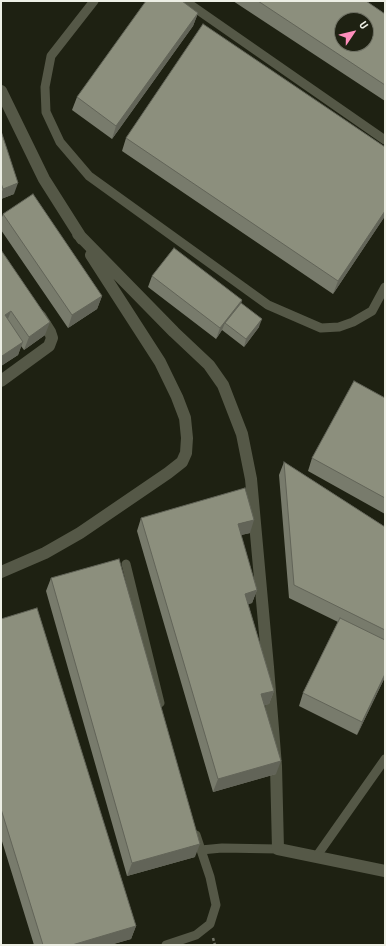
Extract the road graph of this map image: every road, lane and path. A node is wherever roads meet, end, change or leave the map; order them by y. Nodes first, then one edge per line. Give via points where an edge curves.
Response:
1 (94, 1) edge
2 (185, 1) edge
3 (1, 91) edge
4 (385, 140) edge
5 (78, 234) junction
6 (385, 287) edge
7 (33, 306) edge
8 (1, 381) edge
9 (126, 564) dead end
10 (1, 572) edge
11 (162, 710) edge
12 (385, 759) edge
13 (194, 828) edge
14 (278, 849) junction
15 (201, 850) junction
16 (316, 857) junction
17 (385, 871) edge
18 (166, 945) edge

1 - 6 lane via 51,56 45,87 46,112 54,130 60,142 89,176 268,305 321,328 339,327 372,311
2 - 4 lane
3 - 5 street via 44,179
5 - 10 street via 160,362 185,418 186,453 182,462 168,473 80,533 45,553
5 - 14 street via 209,364 223,385 242,434 251,479 268,667 276,766
7 - 8 street via 50,332 51,342
9 - 11 lane
12 - 16 lane
13 - 15 lane
14 - 15 lane
14 - 16 street
15 - 18 lane via 216,905 210,924 196,935
16 - 17 street

